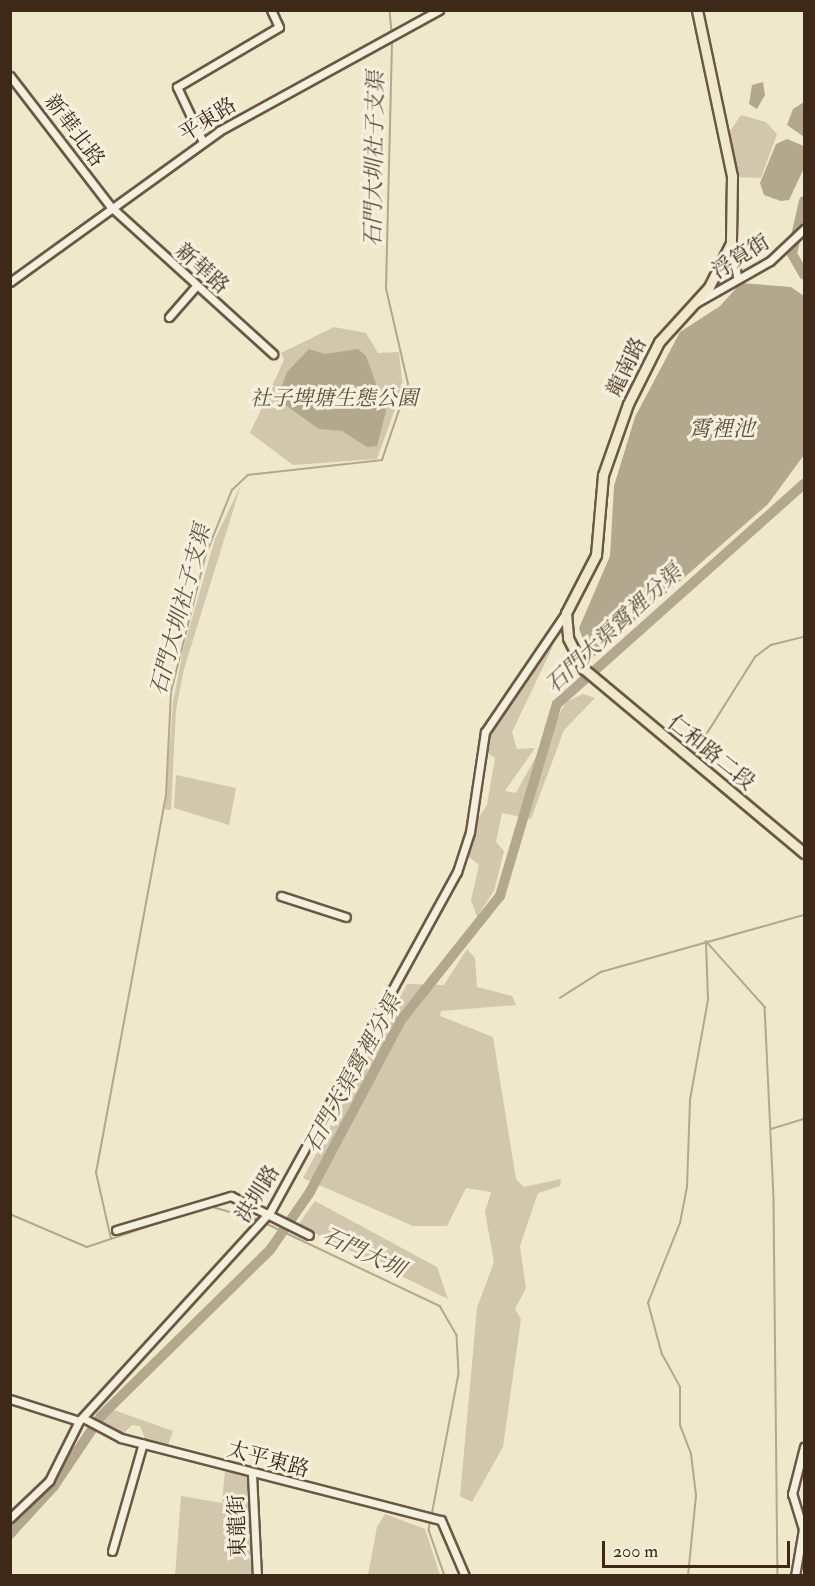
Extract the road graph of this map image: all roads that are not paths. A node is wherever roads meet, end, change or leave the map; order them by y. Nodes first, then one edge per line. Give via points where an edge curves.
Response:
1 (271, 10) edge
2 (439, 10) edge
3 (696, 10) edge
4 (10, 76) edge
5 (203, 142) junction
6 (111, 207) junction
7 (804, 229) edge
8 (731, 243) junction
9 (737, 276) junction
10 (10, 282) edge
11 (196, 286) junction
12 (691, 306) junction
13 (169, 317) dead end
14 (273, 354) dead end
15 (566, 613) junction
16 (485, 732) joint
17 (804, 853) edge
18 (281, 896) dead end
19 (346, 916) dead end
20 (266, 1220) junction
21 (116, 1230) dead end
22 (309, 1235) dead end
23 (10, 1399) edge
24 (85, 1421) junction
25 (143, 1443) junction
26 (804, 1447) edge
27 (252, 1474) junction
28 (10, 1518) edge
29 (112, 1551) dead end
30 (257, 1575) edge
31 (465, 1575) edge
32 (795, 1575) edge

1 - 5 street via 279,27 174,92
2 - 5 street, 平東路
3 - 8 main road, 龍南路 via 732,176
4 - 6 street, 新華北路
5 - 6 street, 平東路
6 - 10 street, 平東路
6 - 11 street, 新華路
7 - 9 street, 浮筧街 via 770,261
8 - 9 street
8 - 12 main road, 龍南路 via 716,278
9 - 12 street, 浮筧街
11 - 13 street
11 - 14 street, 新華路
12 - 15 main road, 龍南路 via 659,342 628,404 603,475 596,555
15 - 16 street, 龍南路
15 - 17 main road, 仁和路二段 via 574,658 586,672
16 - 20 street, 洪圳路 via 470,832 457,872
18 - 19 street
20 - 21 street via 231,1196 219,1196
20 - 22 street
20 - 24 street, 洪圳路
23 - 24 street, 太平東路
24 - 25 street, 太平東路
24 - 28 street, 洪圳路 via 49,1481
25 - 27 street, 太平東路
25 - 29 street
26 - 32 street via 792,1494 803,1529
27 - 30 street, 東龍街
27 - 31 street, 太平東路 via 439,1520

